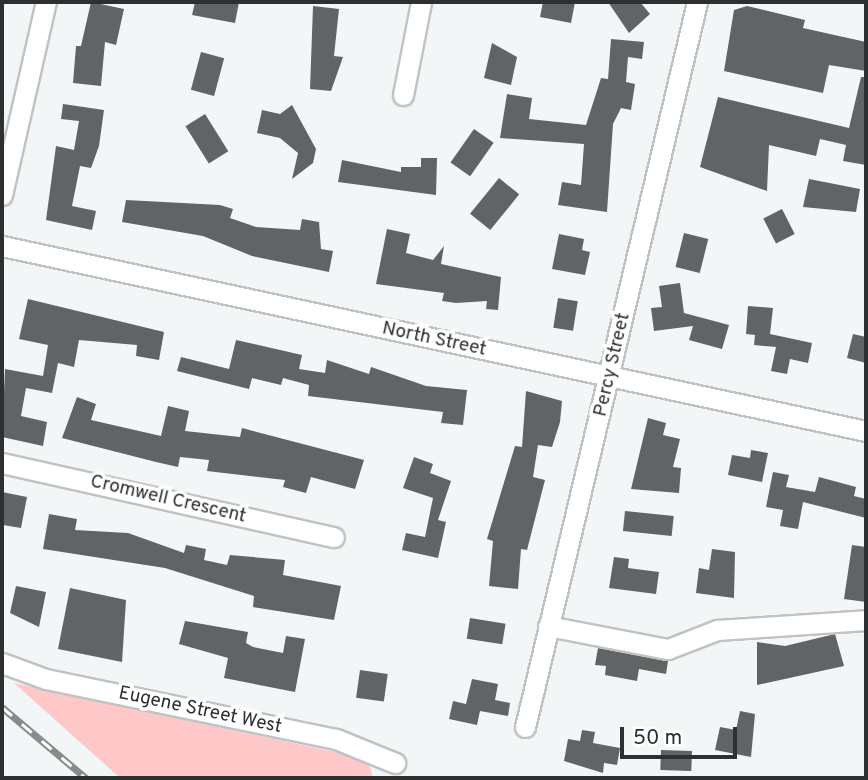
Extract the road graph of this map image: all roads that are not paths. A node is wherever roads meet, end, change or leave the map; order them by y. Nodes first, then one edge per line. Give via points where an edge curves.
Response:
1 (46, 2) edge
2 (421, 2) edge
3 (697, 2) edge
4 (403, 95) dead end
5 (2, 195) edge
6 (2, 246) edge
7 (610, 379) junction
8 (866, 431) edge
9 (2, 463) edge
10 (334, 537) dead end
11 (866, 620) edge
12 (548, 626) junction
13 (2, 663) edge
14 (525, 727) dead end
15 (395, 763) dead end

1 - 5 street
2 - 4 street
3 - 7 street, Percy Street
6 - 7 street, North Street
7 - 8 street, North Street
7 - 12 street, Percy Street
9 - 10 street, Cromwell Crescent
11 - 12 street via 718,630 668,649
12 - 14 street, Percy Street
13 - 15 street, Eugene Street West via 46,678 336,739

